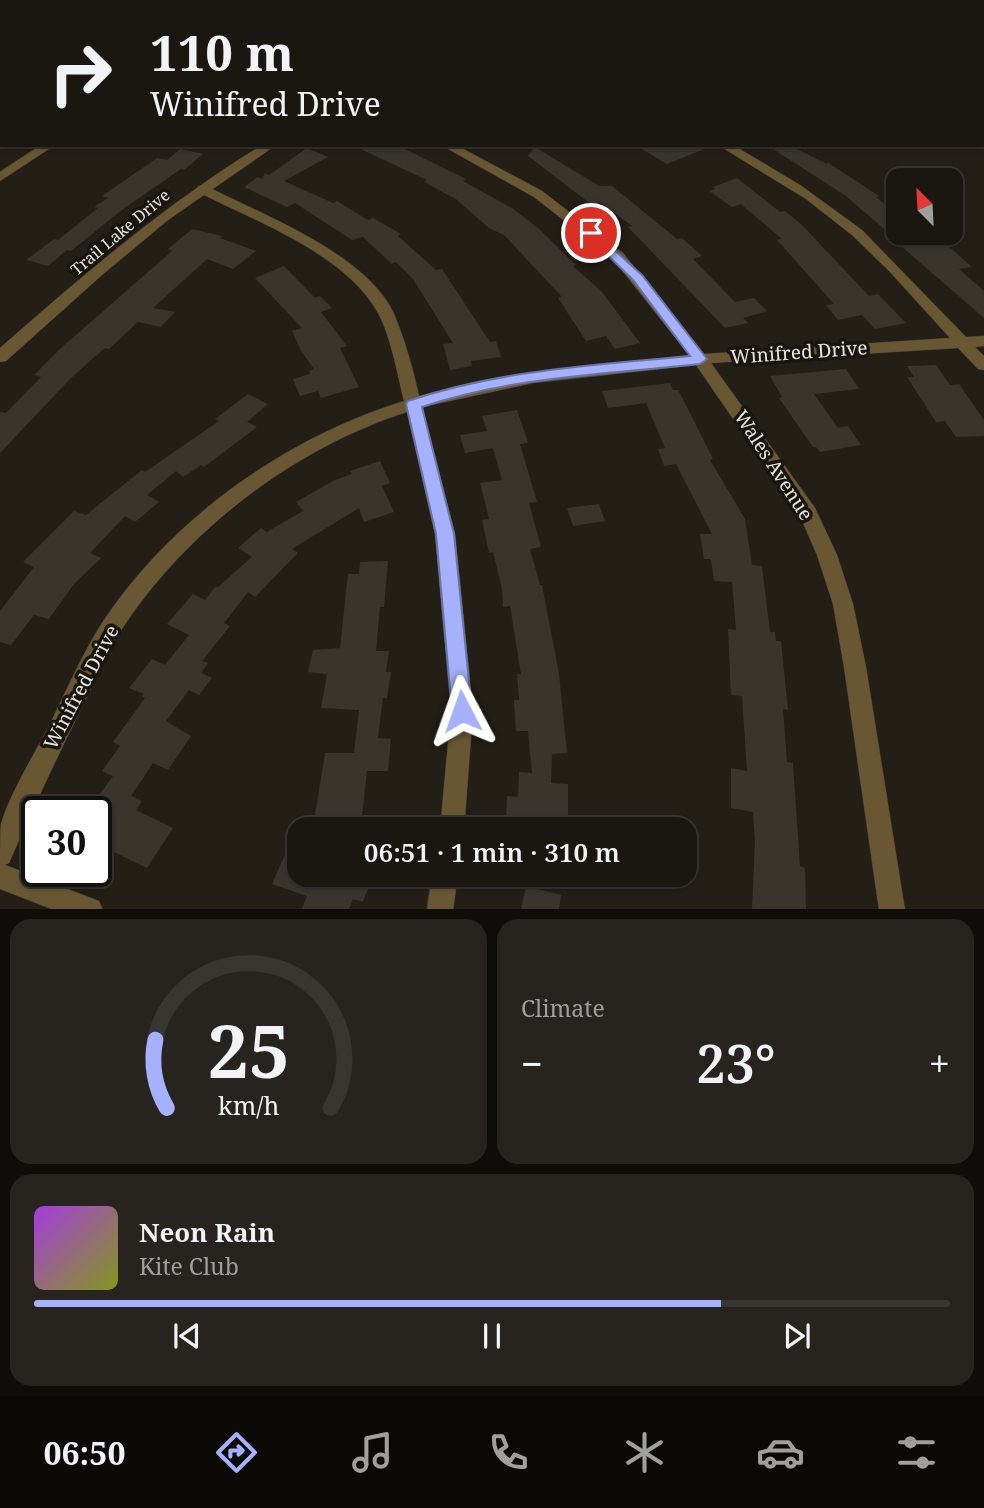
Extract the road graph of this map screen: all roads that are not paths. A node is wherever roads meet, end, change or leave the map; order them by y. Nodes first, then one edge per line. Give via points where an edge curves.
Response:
1 (46, 147) edge
2 (267, 147) edge
3 (451, 147) edge
4 (728, 147) edge
5 (0, 177) edge
6 (202, 189) junction
7 (984, 341) edge
8 (961, 342) junction
9 (0, 357) edge
10 (700, 359) junction
11 (984, 365) edge
12 (413, 404) junction
13 (453, 817) edge
14 (0, 854) edge
15 (0, 876) edge
16 (443, 887) edge
17 (90, 909) edge
18 (440, 909) edge
19 (892, 909) edge

1 - 5 street
2 - 6 street, Trail Lake Drive
3 - 10 street, Wales Avenue via 538,194 600,241 638,278
4 - 8 street via 837,216
6 - 9 street, Trail Lake Drive
6 - 12 street via 310,244 356,275 386,313
7 - 8 street, Winifred Drive
8 - 10 street, Winifred Drive
8 - 11 street
10 - 12 street, Winifred Drive via 531,377
10 - 19 street, Wales Avenue via 808,513 827,555 843,604 855,667
12 - 13 street via 445,534 457,646 462,711
12 - 14 street, Winifred Drive via 368,419 305,450 214,515 155,571 114,623 41,762
15 - 17 street
16 - 18 street

